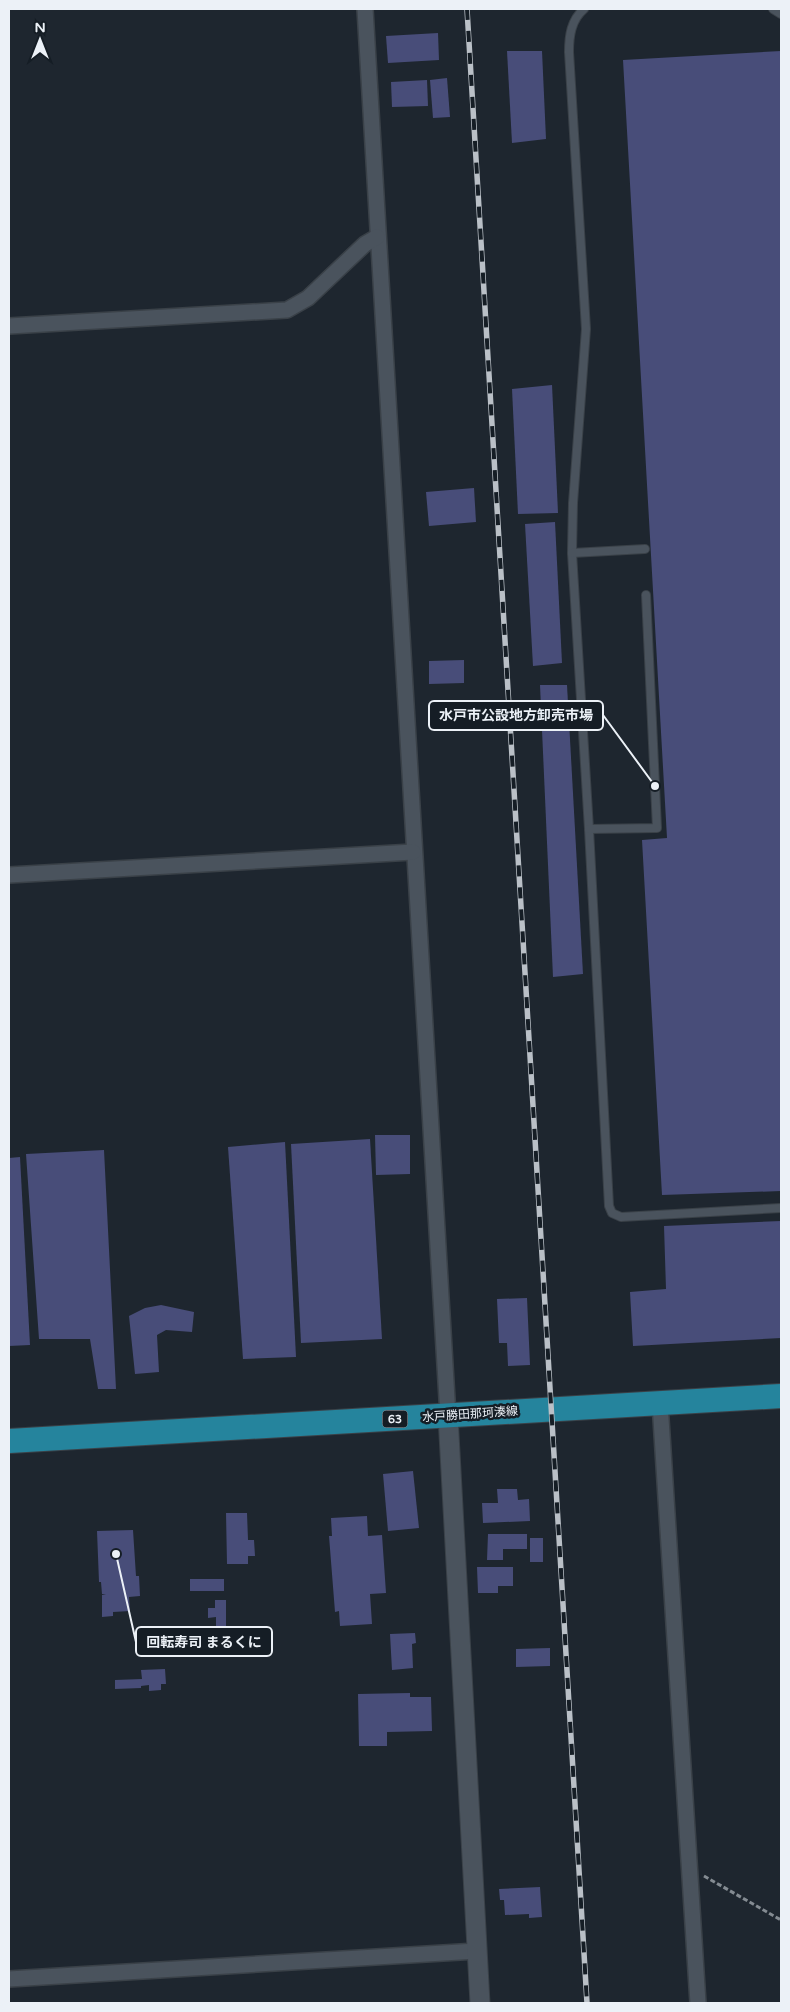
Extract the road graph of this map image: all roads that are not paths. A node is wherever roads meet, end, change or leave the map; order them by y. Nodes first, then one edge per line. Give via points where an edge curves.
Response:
1 (364, 9) edge
2 (584, 9) edge
3 (773, 9) edge
4 (781, 14) edge
5 (377, 237) junction
6 (9, 326) edge
7 (645, 549) dead end
8 (572, 552) junction
9 (646, 596) dead end
10 (589, 829) junction
11 (414, 852) junction
12 (9, 875) edge
13 (781, 1208) edge
14 (781, 1396) edge
15 (660, 1403) junction
16 (448, 1416) junction
17 (9, 1441) edge
18 (477, 1951) junction
19 (9, 1979) edge
20 (480, 2003) edge
21 (698, 2003) edge

1 - 5 street
2 - 8 lane via 569,33 586,329
3 - 4 lane
5 - 6 street via 365,244 308,298 288,310
5 - 11 street
7 - 8 lane
8 - 10 lane
9 - 10 lane via 657,828
10 - 13 lane via 609,1206 612,1213 621,1217
11 - 12 street
11 - 16 street
14 - 15 main road, 水戸勝田那珂湊線 / 63
15 - 16 main road, 水戸勝田那珂湊線 / 63
15 - 21 street
16 - 17 main road, 水戸勝田那珂湊線 / 63
16 - 18 street
18 - 19 street
18 - 20 street

